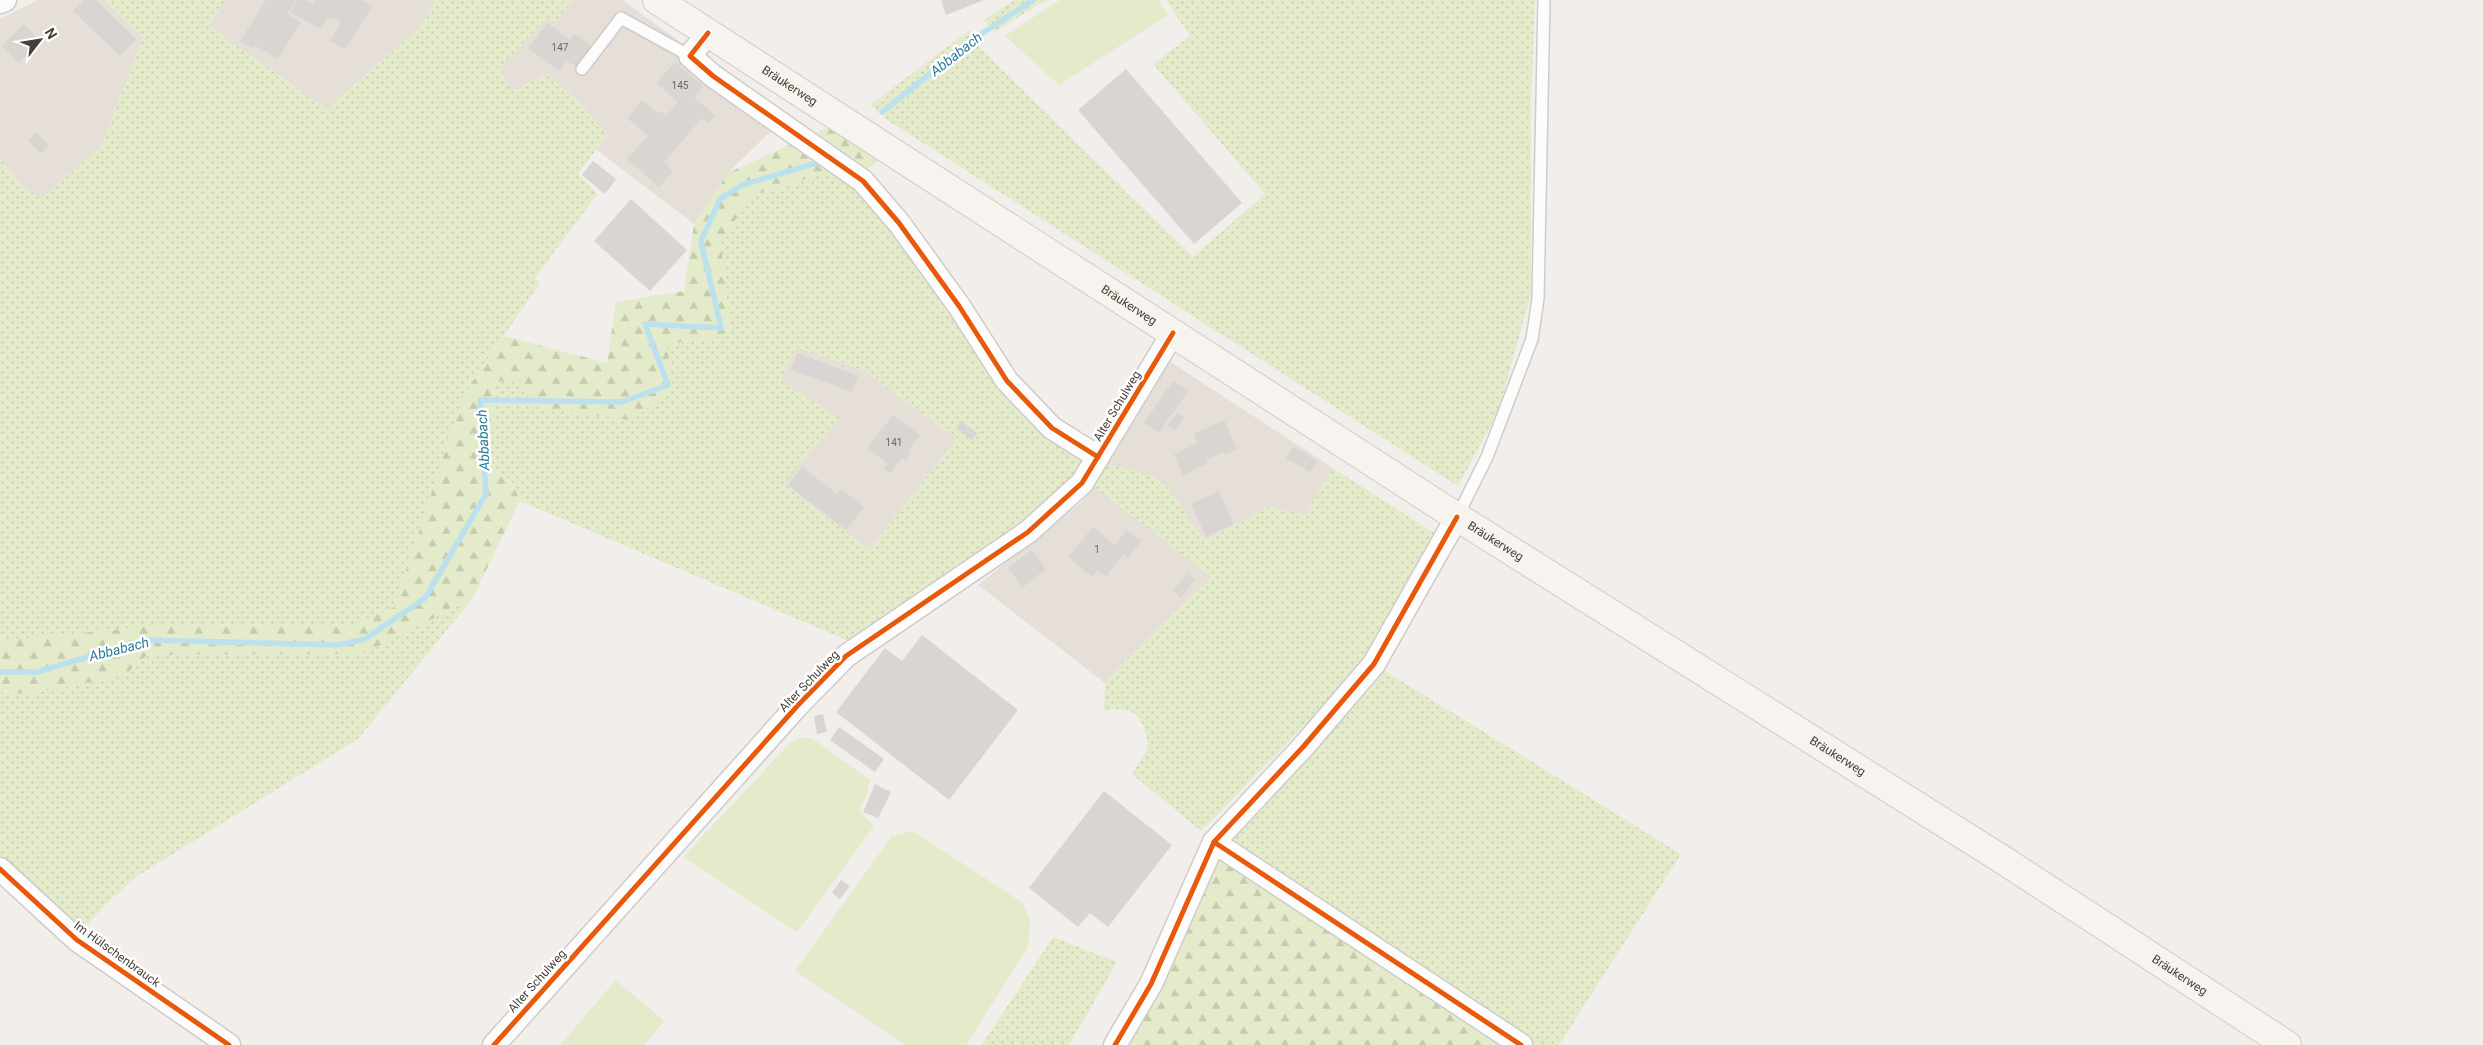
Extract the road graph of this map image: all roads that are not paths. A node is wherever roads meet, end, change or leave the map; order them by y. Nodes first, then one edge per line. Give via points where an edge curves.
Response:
1 (5, 0) edge
2 (657, 0) edge
3 (1544, 0) edge
4 (0, 2) edge
5 (708, 33) junction
6 (690, 56) junction
7 (582, 69) dead end
8 (1173, 333) junction
9 (1098, 457) junction
10 (1457, 517) junction
11 (1214, 842) junction
12 (0, 868) edge
13 (229, 1045) edge
14 (494, 1045) edge
15 (1115, 1045) edge
16 (1521, 1045) edge
17 (2287, 1045) edge

1 - 4 street
2 - 5 main road, Bräukerweg
3 - 10 lane via 1538,299 1532,338 1487,457
5 - 6 street
5 - 8 main road, Bräukerweg
6 - 7 lane via 621,18
6 - 9 street via 713,76 863,181 899,223 959,306 1007,381 1052,428
8 - 9 street, Alter Schulweg
8 - 10 main road, Bräukerweg
9 - 14 street, Alter Schulweg via 1082,483 1028,532 846,656 799,704
10 - 11 street via 1374,664 1304,747
10 - 17 main road, Bräukerweg via 2000,858
11 - 15 street via 1151,984
11 - 16 street
12 - 13 street, Im Hülschenbrauck via 77,940

